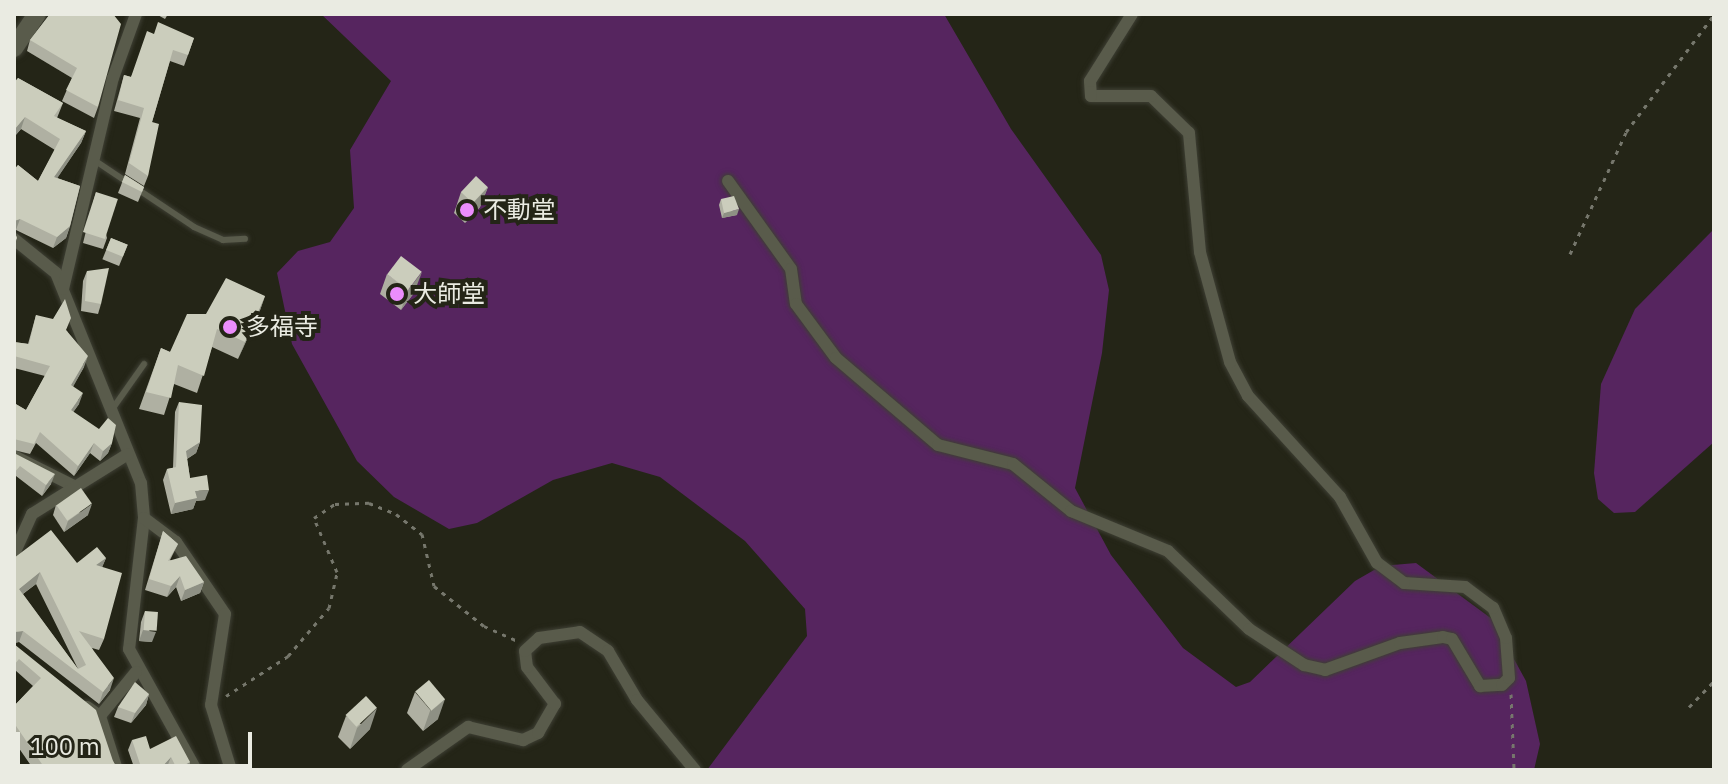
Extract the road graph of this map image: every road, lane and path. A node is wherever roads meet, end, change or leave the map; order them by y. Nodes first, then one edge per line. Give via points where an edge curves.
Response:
1 (37, 14) edge
2 (136, 14) edge
3 (1132, 14) edge
4 (1714, 15) edge
5 (14, 48) edge
6 (97, 162) junction
7 (728, 181) dead end
8 (14, 239) edge
9 (245, 239) dead end
10 (1570, 254) dead end
11 (63, 289) junction
12 (144, 364) dead end
13 (113, 408) junction
14 (128, 454) junction
15 (14, 456) edge
16 (76, 487) junction
17 (144, 518) junction
18 (14, 554) edge
19 (527, 646) junction
20 (136, 672) junction
21 (1509, 678) junction
22 (1714, 681) edge
23 (71, 695) edge
24 (1689, 707) dead end
25 (100, 716) junction
26 (214, 724) junction
27 (117, 770) edge
28 (196, 770) edge
29 (231, 770) edge
30 (407, 770) edge
31 (695, 770) edge
32 (1514, 770) edge

1 - 5 main road
2 - 6 street via 113,78
3 - 21 street via 1090,81 1091,96 1151,96 1189,133 1200,252 1230,362 1248,396 1340,497 1377,563 1404,583 1465,587 1493,608 1506,638
4 - 10 path via 1626,132
6 - 9 lane via 194,227 223,240
6 - 11 street
7 - 21 street via 791,269 796,304 836,358 938,445 1013,464 1071,511 1168,551 1249,629 1304,665 1325,670 1400,643 1443,637 1452,639 1480,686 1491,689
8 - 11 street via 56,273
11 - 13 street
12 - 13 lane
13 - 14 street
14 - 16 street
14 - 17 street via 143,491
15 - 16 street
16 - 18 street via 32,514
17 - 20 street via 128,637
17 - 26 street via 176,542 225,614
19 - 26 path via 484,626 434,586 422,534 396,514 369,503 324,506 316,526 339,583 329,608 288,656 223,699
19 - 30 street via 527,667 555,704 548,723 523,740 468,727
19 - 31 street via 567,633 595,638
20 - 25 street
20 - 28 street
21 - 32 path
22 - 24 path
23 - 25 street
25 - 27 street
26 - 29 street

